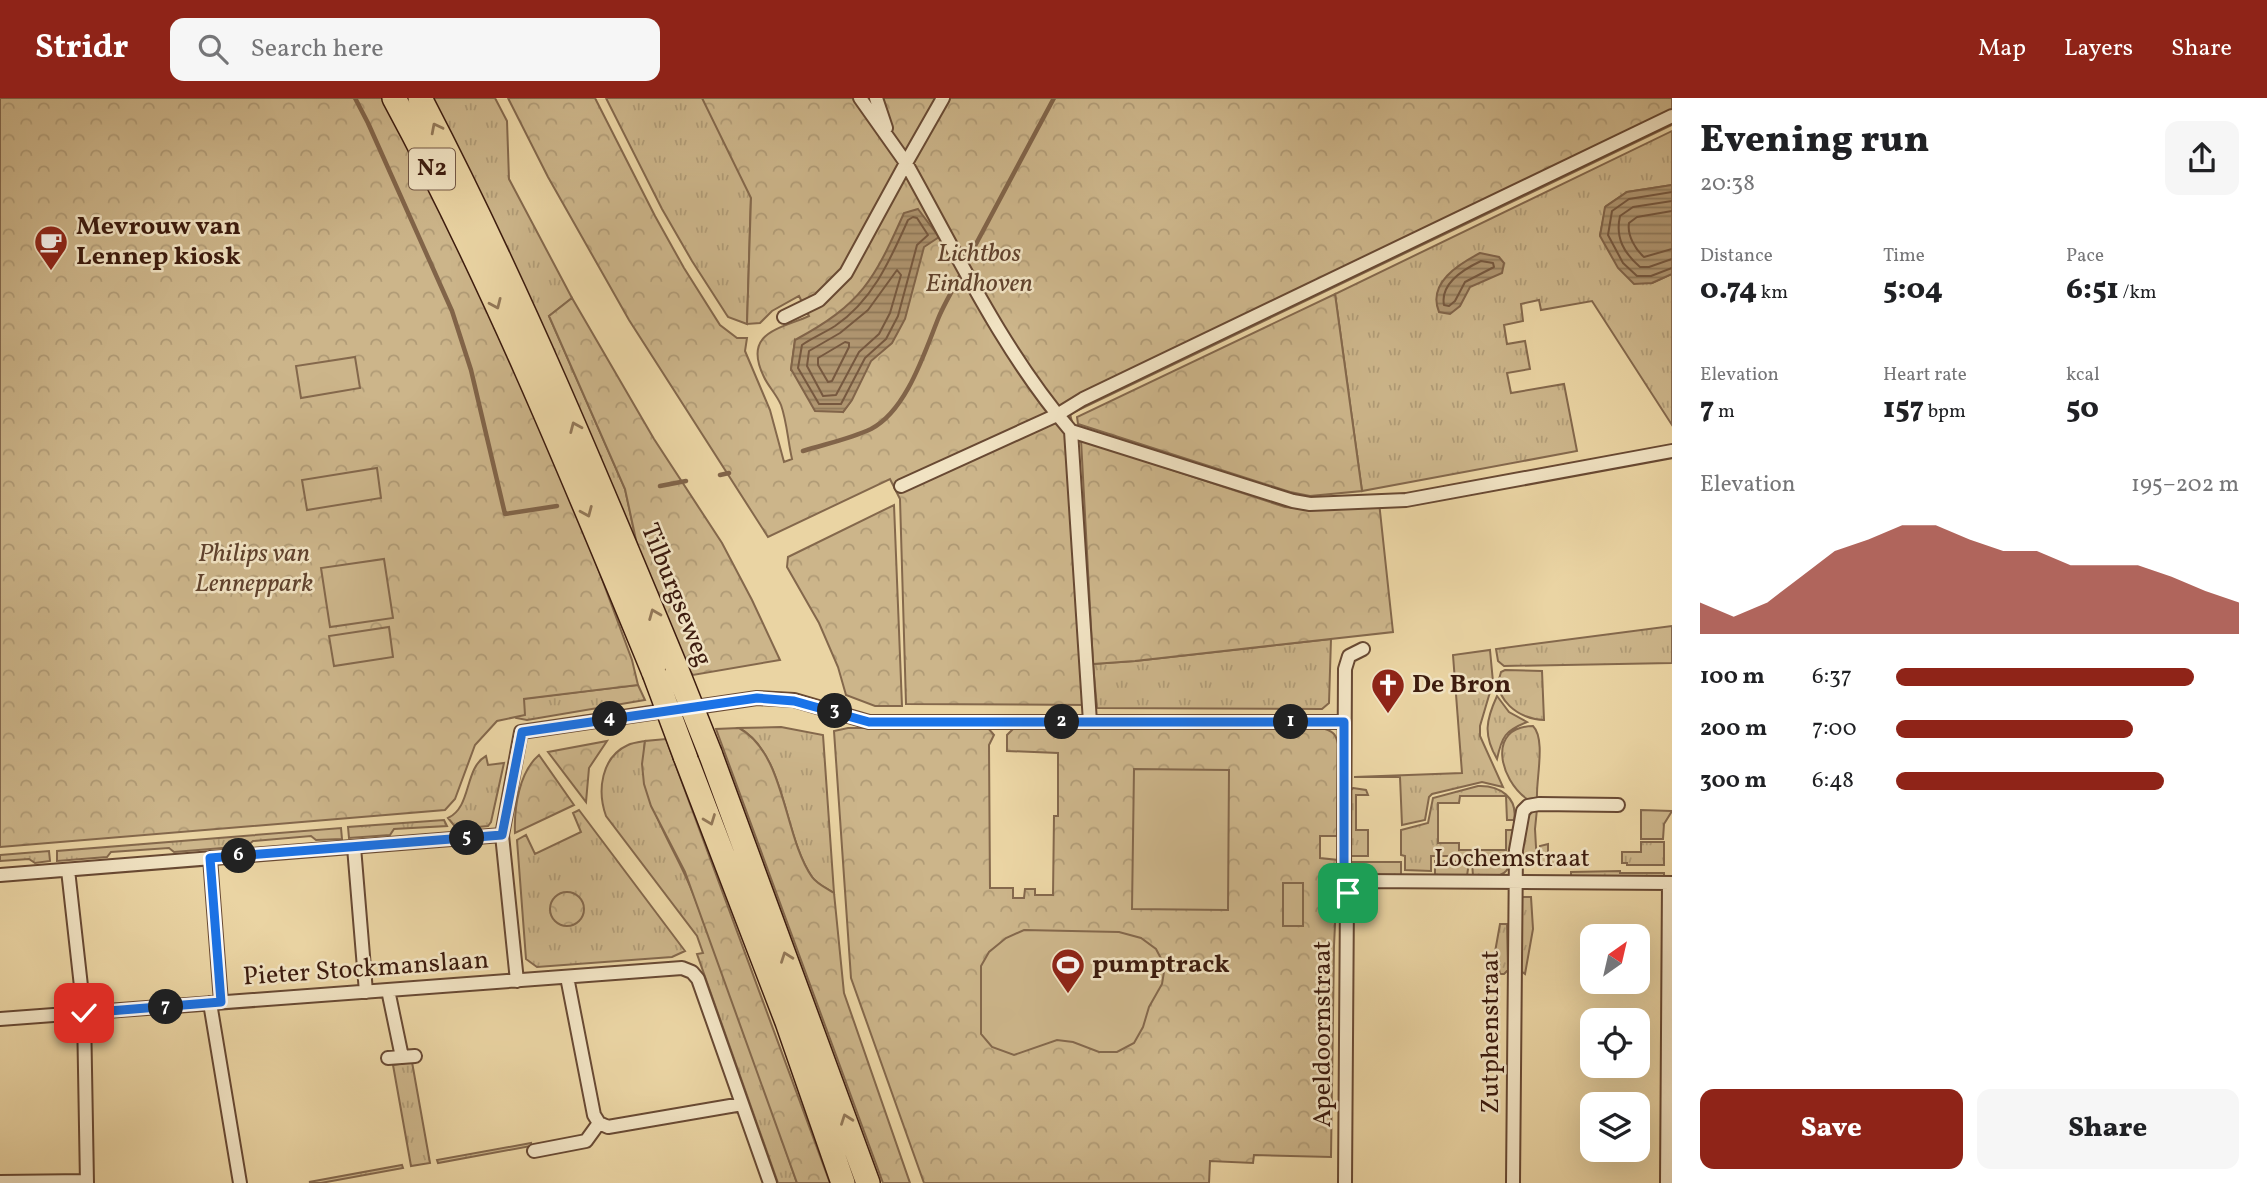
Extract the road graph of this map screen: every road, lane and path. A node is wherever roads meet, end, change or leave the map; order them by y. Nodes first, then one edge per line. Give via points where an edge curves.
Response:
1 (394, 98) edge
2 (420, 98) edge
3 (860, 98) edge
4 (876, 98) edge
5 (943, 98) edge
6 (1672, 116) edge
7 (890, 140) junction
8 (906, 163) junction
9 (478, 237) junction
10 (785, 317) dead end
11 (1057, 415) junction
12 (1071, 431) junction
13 (1672, 451) edge
14 (901, 486) dead end
15 (1363, 649) dead end
16 (1090, 722) junction
17 (1344, 722) junction
18 (1618, 805) dead end
19 (502, 835) junction
20 (354, 847) junction
21 (210, 858) junction
22 (68, 870) junction
23 (0, 875) edge
24 (1515, 882) junction
25 (1670, 883) edge
26 (1353, 884) junction
27 (567, 977) junction
28 (517, 981) junction
29 (388, 990) junction
30 (366, 992) junction
31 (216, 1003) junction
32 (84, 1013) junction
33 (0, 1019) edge
34 (402, 1057) dead end
35 (742, 1104) junction
36 (599, 1123) junction
37 (534, 1151) dead end
38 (0, 1182) edge
39 (87, 1182) edge
40 (240, 1183) edge
41 (770, 1183) edge
42 (843, 1183) edge
43 (868, 1183) edge
44 (1345, 1183) edge
45 (1513, 1183) edge
46 (1667, 1183) edge

1 - 9 highway, N2
9 -> 2 highway, N2
3 - 7 street
4 - 7 street
5 - 8 street
6 - 11 street
7 - 8 street
8 - 10 street via 846,273 818,300
8 - 11 street via 982,299
9 -> 42 highway, Tilburgseweg, bridge via 546,417 654,673
43 -> 9 highway, Tilburgseweg, bridge via 677,670 547,361
11 - 12 street
11 - 14 street
12 - 13 street via 1310,504 1406,500
12 - 16 street
15 - 17 street, Apeldoornstraat via 1349,656 1345,669
16 - 17 street
16 - 19 street via 869,722 794,701 757,698 522,732
17 - 26 street, Apeldoornstraat via 1344,871
18 - 24 street, Zutphenstraat via 1539,804 1525,808
19 - 20 street
19 - 28 street
20 - 21 street
20 - 30 street
21 - 22 street
21 - 31 street
22 - 23 street
22 - 32 street
24 - 25 street, Lochemstraat
24 - 26 street, Lochemstraat
24 - 45 street, Zutphenstraat
25 - 46 street
26 - 44 street, Apeldoornstraat via 1347,896
27 - 28 street, Pieter Stockmanslaan
27 - 35 street, Pieter Stockmanslaan via 682,968 692,972
27 - 36 street
28 - 29 street, Pieter Stockmanslaan
29 - 30 street, Pieter Stockmanslaan
29 - 34 street
30 - 31 street, Pieter Stockmanslaan
31 - 32 street, Pieter Stockmanslaan
31 - 40 street
32 - 33 street, Pieter Stockmanslaan
32 - 39 street
35 - 36 street via 608,1126
35 - 41 street
36 - 37 street via 586,1141
38 - 39 street

